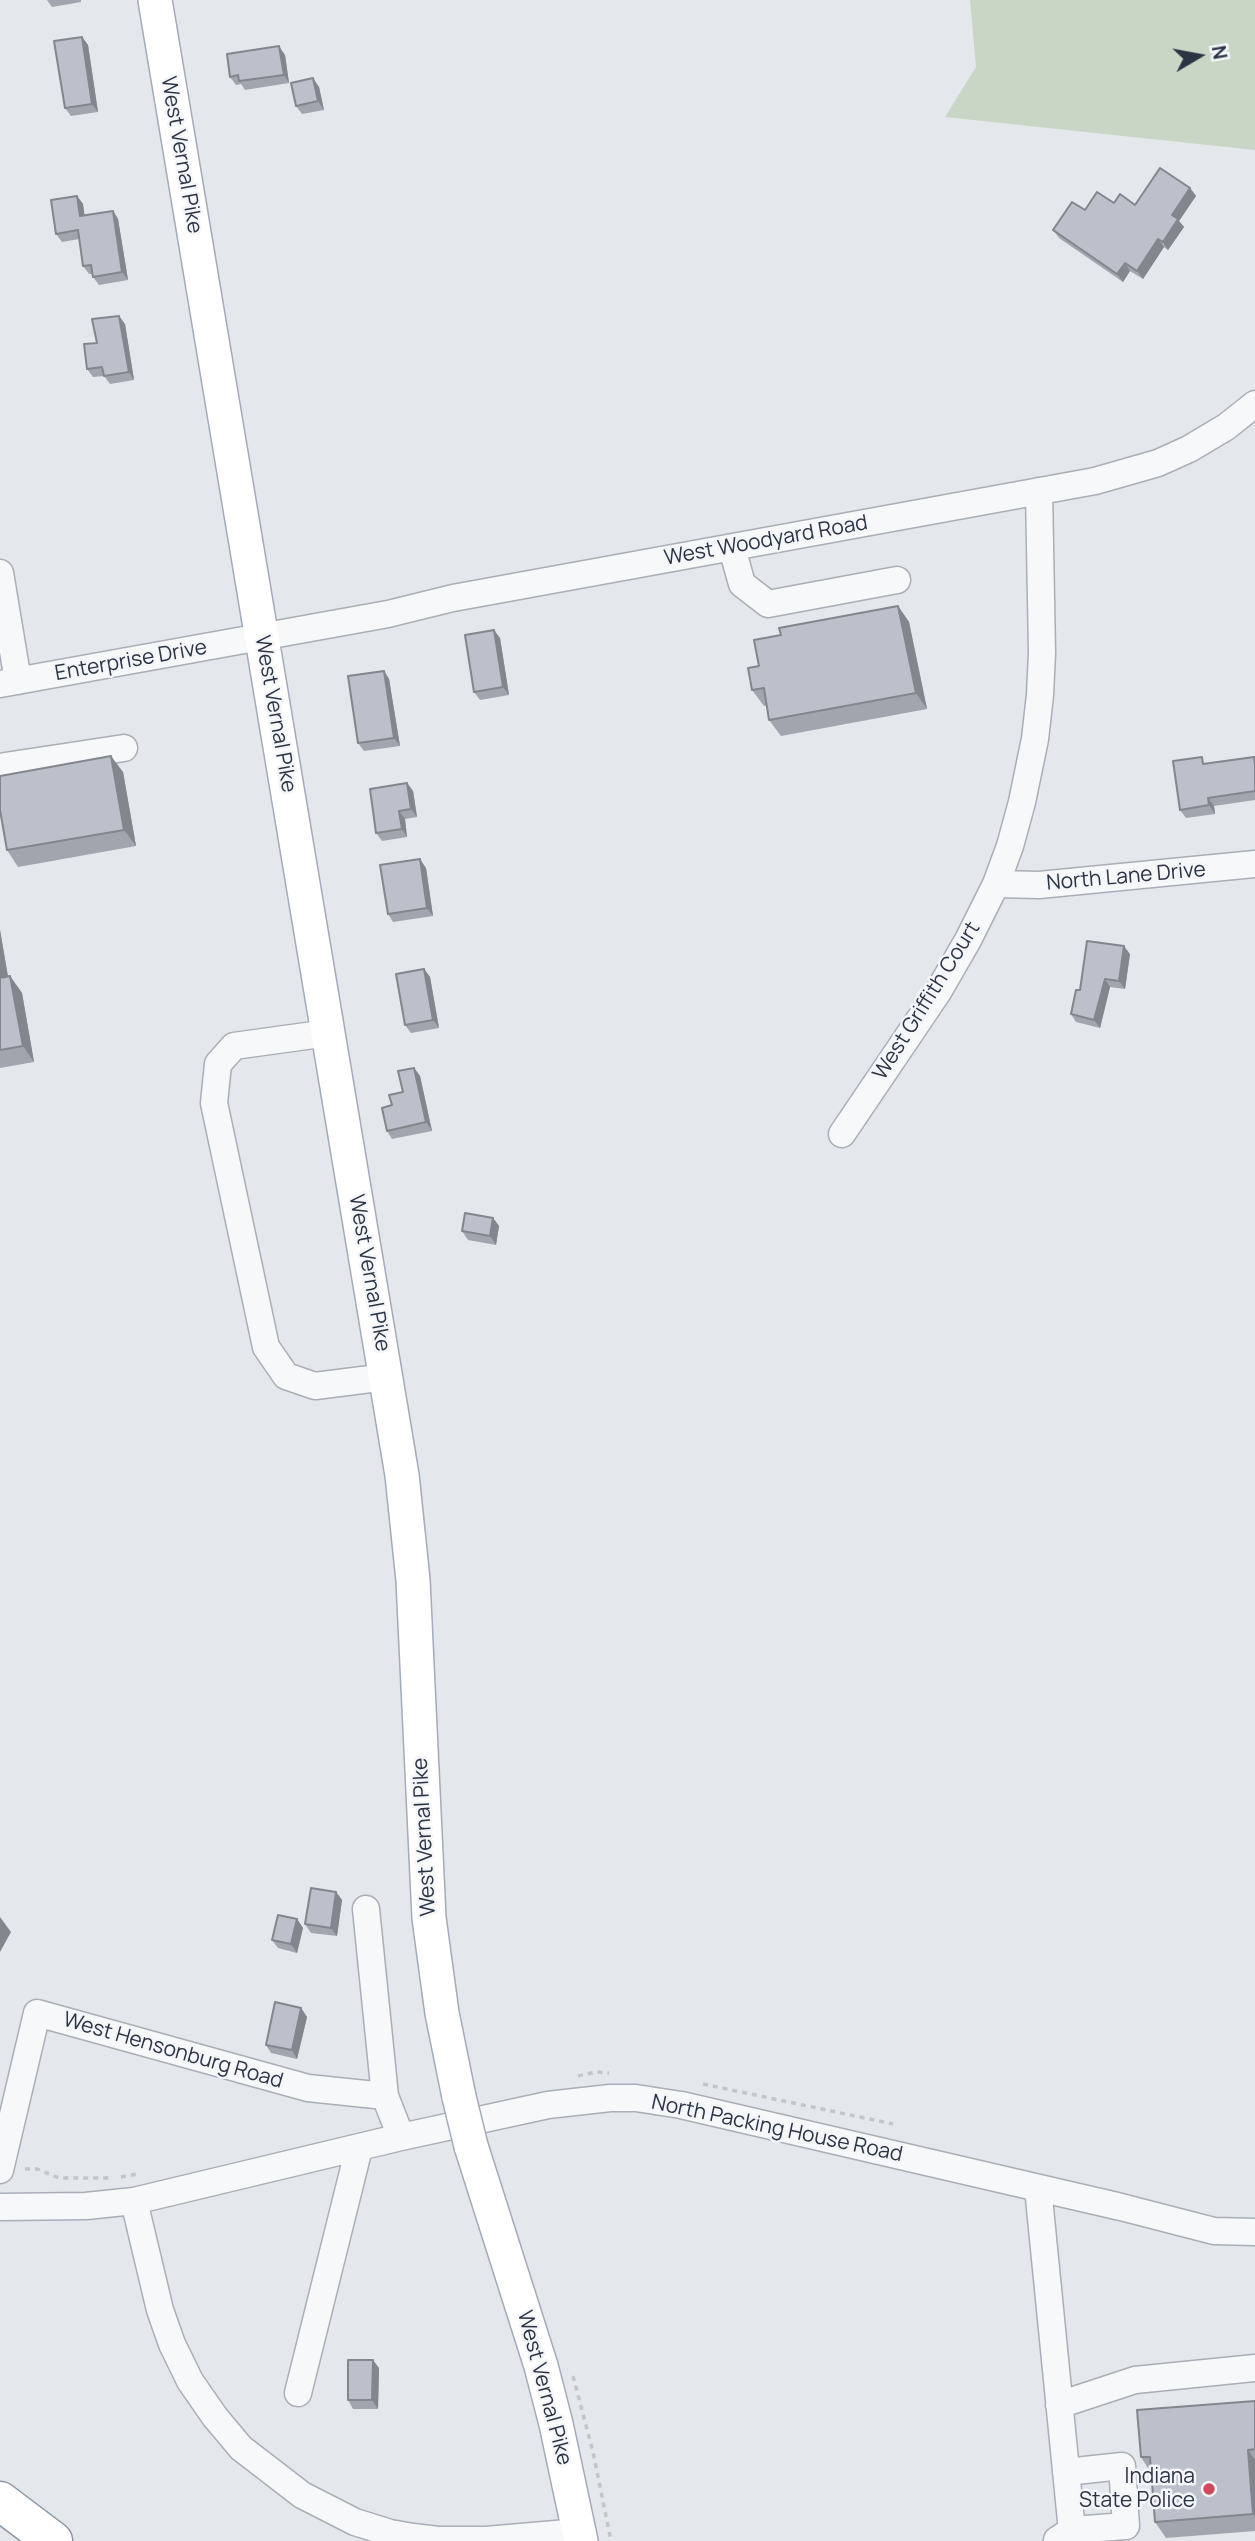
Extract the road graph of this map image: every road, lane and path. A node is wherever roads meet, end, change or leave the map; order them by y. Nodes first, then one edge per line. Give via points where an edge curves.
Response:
1 (155, 0) edge
2 (1255, 404) edge
3 (1039, 491) junction
4 (732, 548) junction
5 (0, 573) edge
6 (897, 580) dead end
7 (262, 637) junction
8 (9, 683) edge
9 (124, 748) dead end
10 (0, 767) edge
11 (1255, 864) edge
12 (996, 884) junction
13 (328, 1032) junction
14 (842, 1133) dead end
15 (386, 1377) junction
16 (366, 1909) dead end
17 (385, 2096) junction
18 (401, 2137) junction
19 (359, 2148) junction
20 (30, 2169) dead end
21 (0, 2170) edge
22 (141, 2174) dead end
23 (1038, 2188) junction
24 (134, 2201) junction
25 (0, 2207) edge
26 (1255, 2232) edge
27 (1255, 2368) edge
28 (298, 2393) dead end
29 (1059, 2405) junction
30 (1066, 2472) junction
31 (0, 2501) edge
32 (580, 2537) edge
33 (1067, 2537) edge
34 (53, 2541) edge

1 - 7 main road, West Vernal Pike
2 - 3 street, West Woodyard Road via 1207,439 1158,463
3 - 4 street, West Woodyard Road
3 - 12 street, West Griffith Court via 1042,653 1038,709 1022,802
4 - 6 street via 742,584 768,604
4 - 7 street, West Woodyard Road
5 - 8 street
7 - 8 street, Enterprise Drive
7 - 13 main road, West Vernal Pike
9 - 10 street
11 - 12 street, North Lane Drive via 1039,885
12 - 14 street, West Griffith Court via 938,992
13 - 15 main road, West Vernal Pike
13 - 15 street via 234,1046 218,1063 214,1103 266,1347 286,1376 315,1386
15 - 32 main road, West Vernal Pike, bridge via 414,1580 429,1918 442,2013 471,2146 541,2366
16 - 17 street
17 - 18 street
17 - 21 street, West Hensonburg Road via 308,2088 37,2013
18 - 19 street, North Packing House Road
18 - 23 street, North Packing House Road via 548,2105 636,2098
19 - 24 street, North Packing House Road
19 - 28 street
20 - 22 path via 59,2178
23 - 26 street, North Packing House Road via 1214,2231
23 - 29 street
24 - 25 street, North Packing House Road
24 - 32 street via 160,2310 190,2381 241,2448 282,2480 342,2515 390,2533 438,2540
27 - 29 street via 1135,2380
29 - 30 street
30 - 33 street
30 - 33 street via 1122,2466 1126,2526
31 - 34 highway

